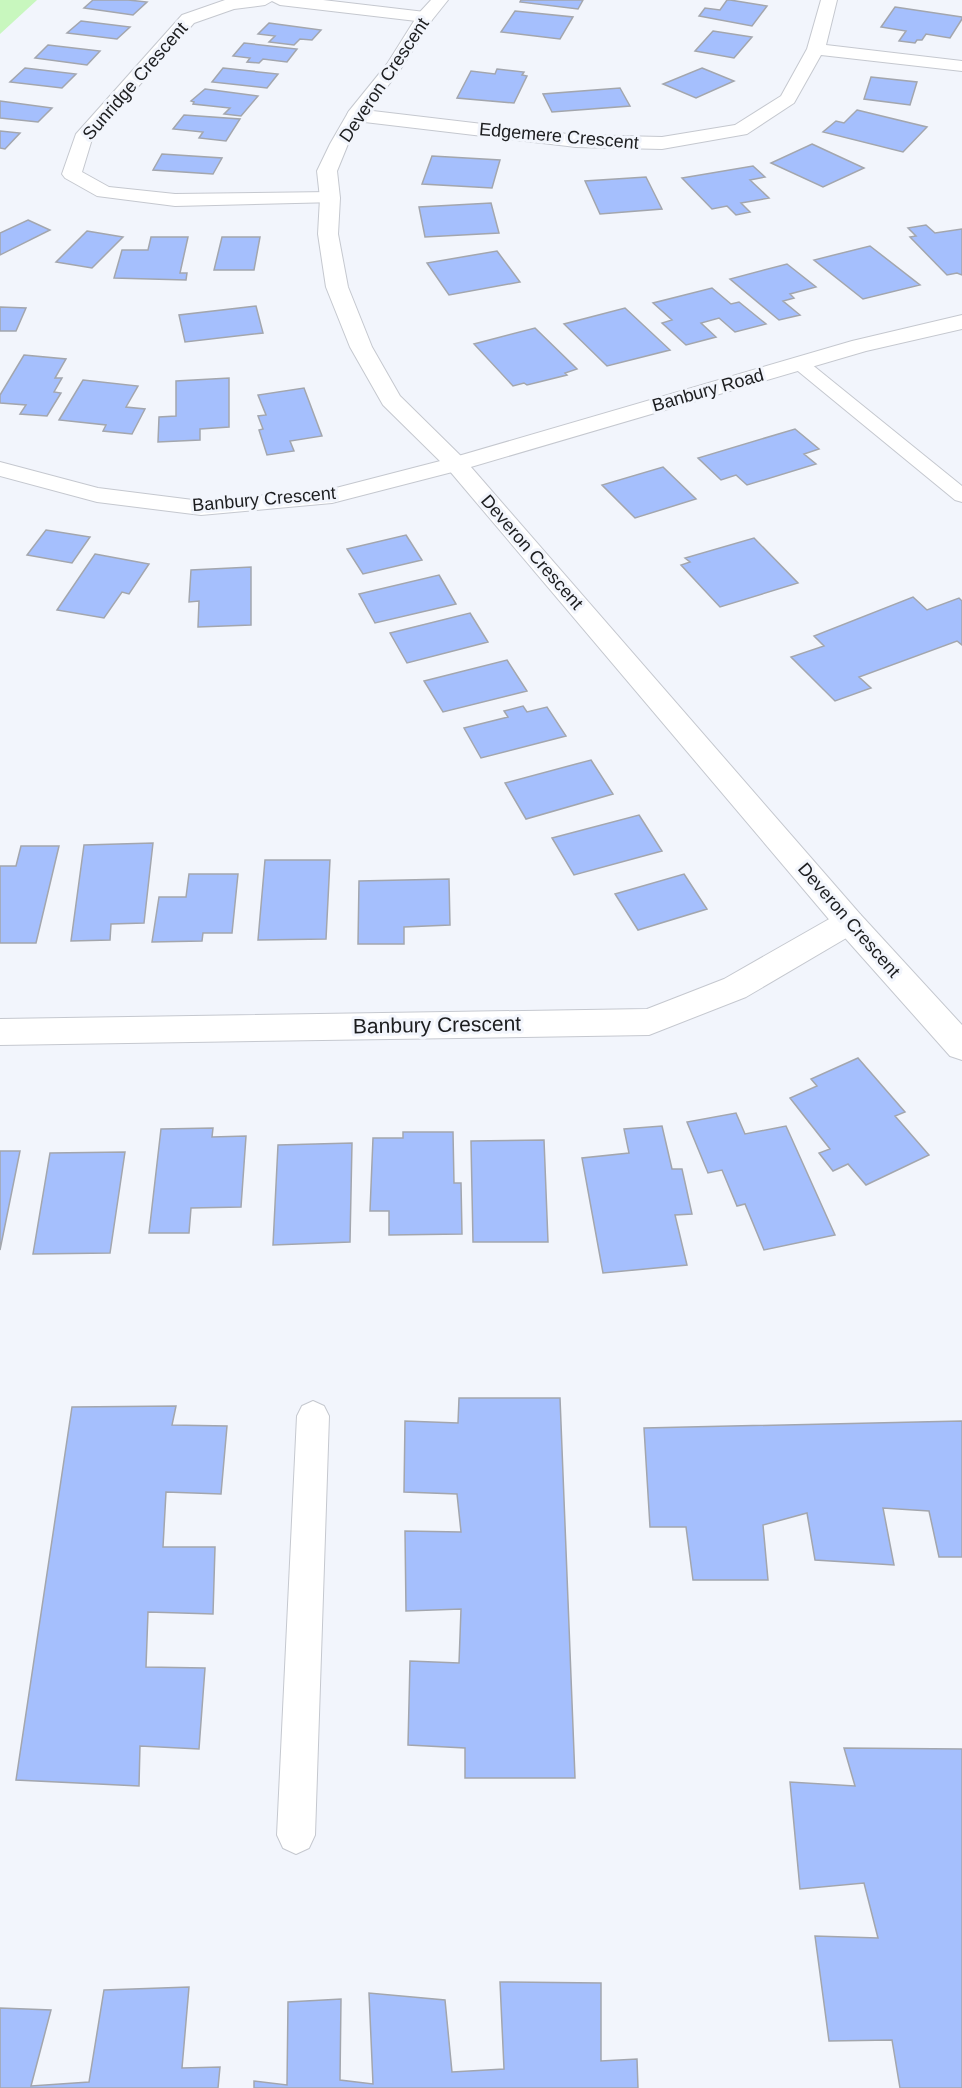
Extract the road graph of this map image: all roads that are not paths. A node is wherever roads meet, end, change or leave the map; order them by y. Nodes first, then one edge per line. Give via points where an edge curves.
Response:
1 (266, 0) edge
2 (280, 0) edge
3 (828, 0) edge
4 (433, 9) edge
5 (816, 49) junction
6 (962, 66) edge
7 (356, 116) junction
8 (330, 198) junction
9 (962, 322) edge
10 (799, 363) junction
11 (456, 464) junction
12 (0, 469) edge
13 (962, 496) edge
14 (849, 922) junction
15 (0, 1032) edge
16 (962, 1047) edge
17 (313, 1416) dead end
18 (296, 1835) dead end

1 - 8 street, Sunridge Crescent via 231,4 188,19 82,138 72,174 104,192 175,200
2 - 4 street
3 - 5 street, Edgemere Crescent
4 - 7 street, Deveron Crescent
5 - 6 street
5 - 7 street, Edgemere Crescent via 788,99 740,130 662,143 576,141
7 - 8 street, Deveron Crescent via 327,171
8 - 11 street, Deveron Crescent via 328,234 337,287 361,347 391,400
9 - 10 street, Banbury Road
10 - 11 street, Banbury Road
10 - 13 lane
11 - 12 street, Banbury Crescent via 332,496 201,508 97,495
11 - 14 street, Deveron Crescent
14 - 15 street, Banbury Crescent via 735,988 649,1022
14 - 16 street, Deveron Crescent
17 - 18 lane

